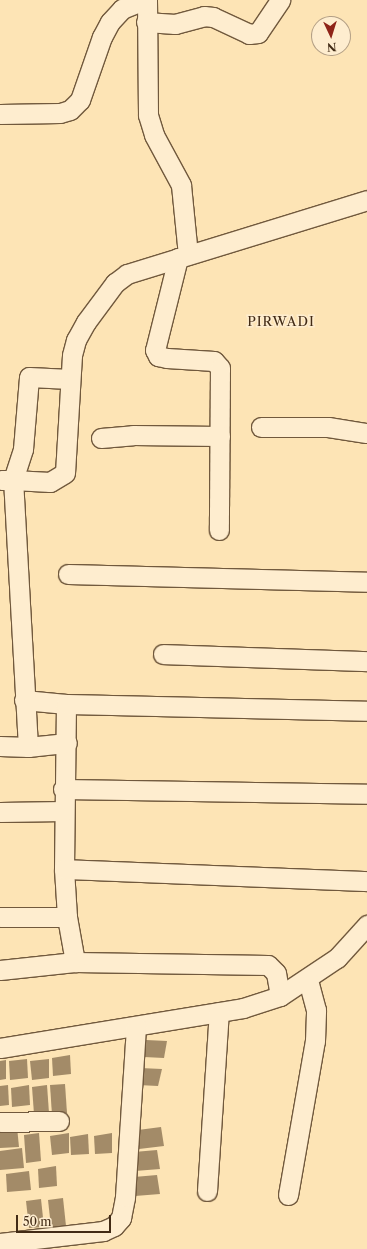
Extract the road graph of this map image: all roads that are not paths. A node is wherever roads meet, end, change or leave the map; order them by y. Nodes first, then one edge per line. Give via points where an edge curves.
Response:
1 (144, 0) edge
2 (147, 0) edge
3 (280, 0) edge
4 (146, 22) junction
5 (0, 114) edge
6 (367, 200) edge
7 (183, 257) junction
8 (70, 379) junction
9 (261, 427) dead end
10 (367, 433) edge
11 (220, 436) junction
12 (101, 438) dead end
13 (7, 480) edge
14 (219, 530) dead end
15 (68, 574) dead end
16 (367, 582) edge
17 (163, 654) dead end
18 (367, 661) edge
19 (24, 700) junction
20 (66, 704) junction
21 (367, 711) edge
22 (67, 743) junction
23 (0, 746) edge
24 (28, 747) junction
25 (63, 789) junction
26 (367, 794) edge
27 (64, 811) junction
28 (0, 812) edge
29 (64, 869) junction
30 (367, 881) edge
31 (67, 917) junction
32 (0, 918) edge
33 (367, 925) edge
34 (74, 962) junction
35 (0, 970) edge
36 (308, 980) junction
37 (280, 996) junction
38 (219, 1012) junction
39 (136, 1026) junction
40 (0, 1048) edge
41 (59, 1121) dead end
42 (0, 1122) edge
43 (207, 1191) dead end
44 (288, 1195) dead end
45 (0, 1243) edge

1 - 5 street via 122,9 110,22 102,37 80,100 70,110 60,113
2 - 4 street
3 - 4 street via 258,33 249,34 213,17 204,16 174,24
4 - 7 street via 150,126 181,185
6 - 7 street
7 - 8 street via 142,268 115,283 76,340
7 - 11 street via 155,350 158,356 214,361 218,364
8 - 13 street via 29,377 23,449
8 - 13 street via 68,465 65,473 50,482
9 - 10 street via 328,427
11 - 12 street via 133,435
11 - 14 street
13 - 19 street
15 - 16 street
17 - 18 street
19 - 20 street
19 - 24 street
20 - 21 street
20 - 22 street
22 - 24 street
22 - 25 street
23 - 24 street
25 - 26 street
25 - 27 street
27 - 28 street
27 - 29 street
29 - 30 street
29 - 31 street
31 - 32 street
31 - 34 street
33 - 36 street via 338,958
34 - 35 street
34 - 37 street via 268,965 276,973
36 - 37 street
36 - 44 street via 316,1010 315,1041
37 - 38 street via 243,1008
38 - 39 street
38 - 43 street
39 - 40 street
39 - 45 street via 125,1197 121,1218 114,1226 103,1231
41 - 42 street

